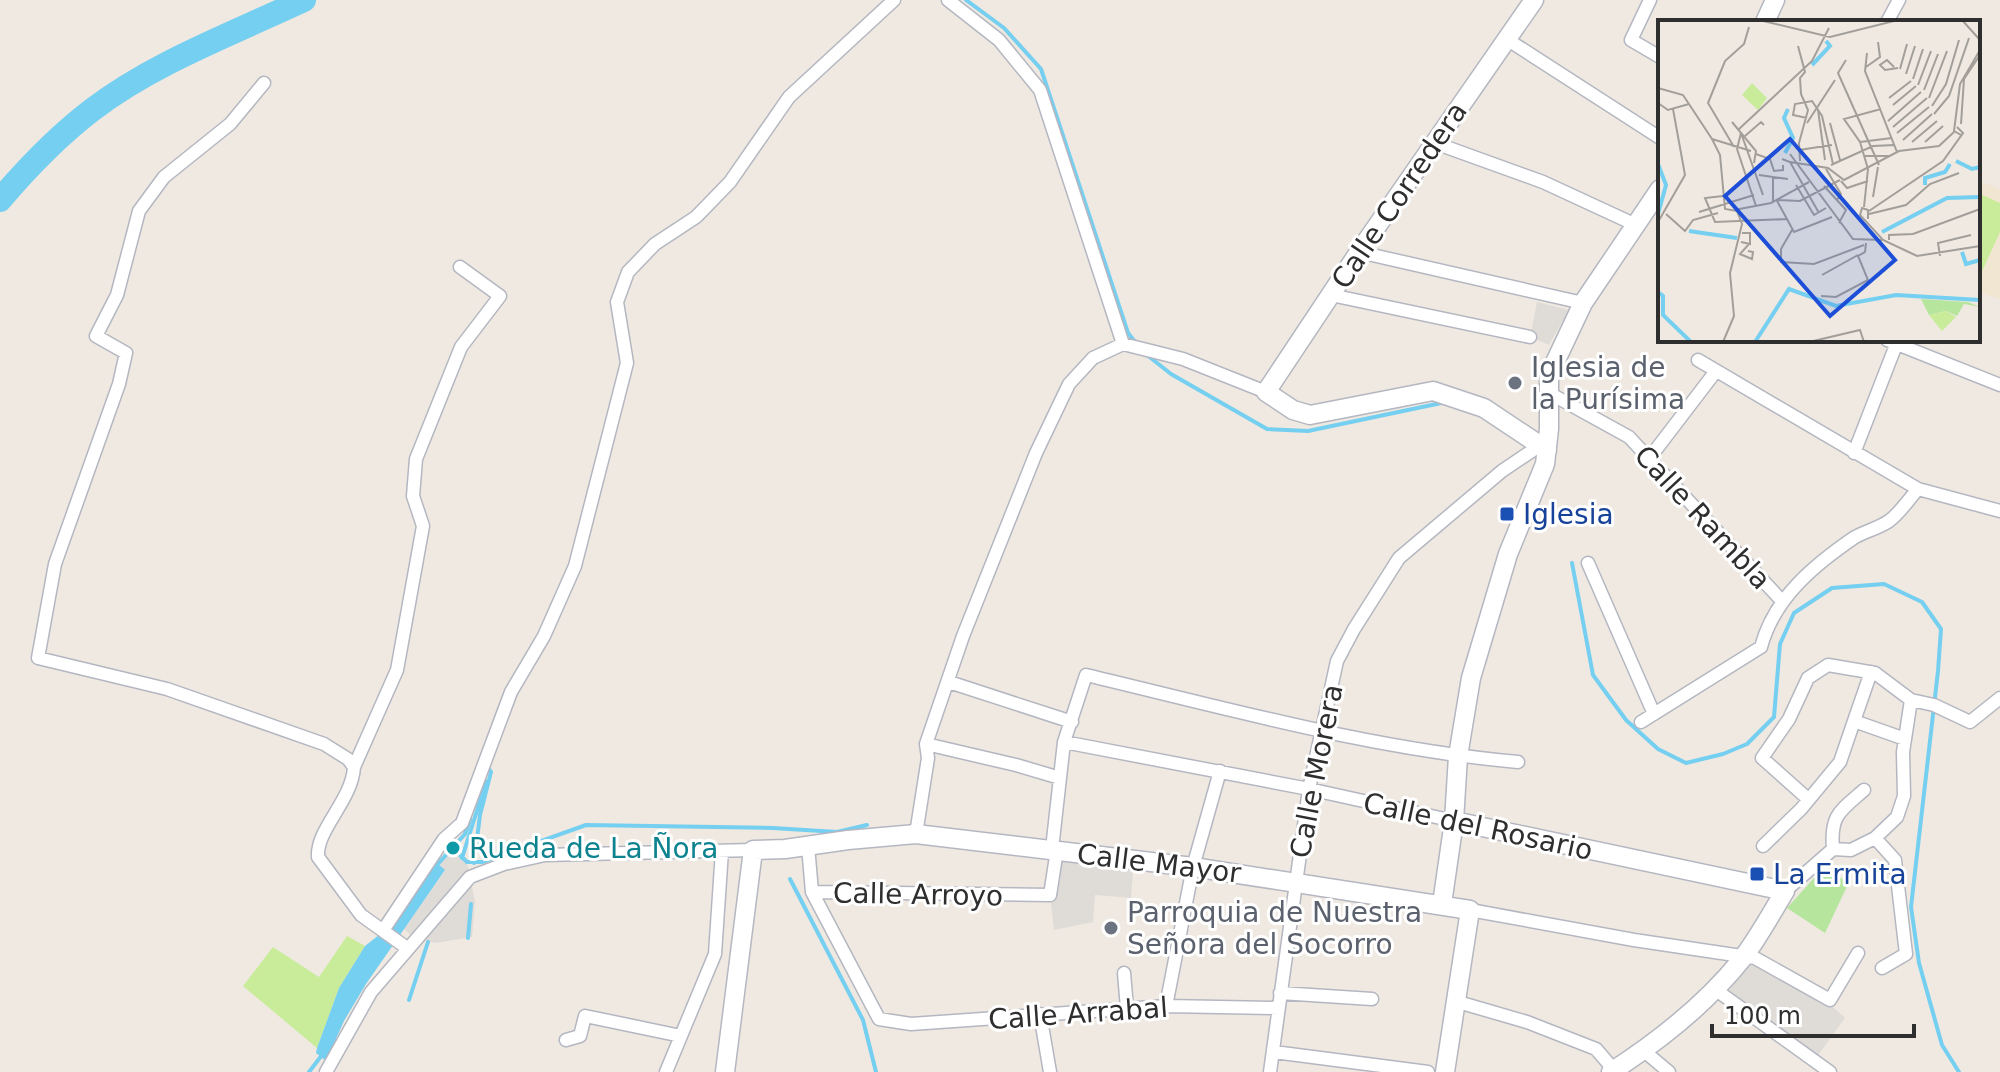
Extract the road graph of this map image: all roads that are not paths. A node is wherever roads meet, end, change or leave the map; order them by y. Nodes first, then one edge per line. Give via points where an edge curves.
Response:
1 (894, 0) edge
2 (948, 0) edge
3 (1534, 0) edge
4 (1650, 0) edge
5 (1756, 0) edge
6 (1899, 0) edge
7 (1769, 13) edge
8 (1888, 20) edge
9 (1505, 38) junction
10 (1658, 56) edge
11 (264, 83) dead end
12 (1658, 137) edge
13 (1435, 143) junction
14 (1653, 213) edge
15 (1636, 225) junction
16 (1359, 252) junction
17 (460, 267) dead end
18 (1331, 295) junction
19 (1583, 303) junction
20 (1530, 337) dead end
21 (1891, 342) edge
22 (1123, 344) junction
23 (1698, 360) dead end
24 (1716, 371) junction
25 (2000, 385) edge
26 (1266, 392) junction
27 (1551, 394) junction
28 (1543, 448) junction
29 (1854, 453) junction
30 (1648, 460) junction
31 (1918, 489) junction
32 (2000, 511) edge
33 (1588, 563) dead end
34 (1782, 601) junction
35 (1871, 672) junction
36 (949, 682) junction
37 (2000, 698) edge
38 (1911, 700) junction
39 (1654, 714) junction
40 (1854, 721) junction
41 (1072, 722) junction
42 (1641, 722) dead end
43 (1321, 731) junction
44 (1905, 739) junction
45 (1064, 742) junction
46 (926, 744) junction
47 (1458, 756) junction
48 (1518, 762) dead end
49 (354, 767) junction
50 (1220, 771) junction
51 (1060, 778) junction
52 (1309, 789) junction
53 (1864, 790) dead end
54 (1808, 799) junction
55 (1454, 821) junction
56 (916, 834) junction
57 (1875, 838) junction
58 (808, 846) junction
59 (1763, 846) dead end
60 (1833, 849) junction
61 (753, 850) junction
62 (1054, 850) junction
63 (722, 851) junction
64 (1193, 867) junction
65 (1296, 882) junction
66 (1785, 891) junction
67 (812, 892) junction
68 (1442, 904) junction
69 (1470, 910) junction
70 (384, 929) junction
71 (403, 944) junction
72 (1858, 953) dead end
73 (1744, 957) junction
74 (1882, 968) dead end
75 (1124, 973) dead end
76 (1716, 990) junction
77 (1280, 993) junction
78 (1372, 999) dead end
79 (1458, 1002) junction
80 (1166, 1006) junction
81 (1127, 1008) junction
82 (1278, 1008) junction
83 (1040, 1014) junction
84 (681, 1036) junction
85 (566, 1040) dead end
86 (1644, 1051) junction
87 (1274, 1052) junction
88 (1823, 1070) edge
89 (1612, 1071) edge
90 (326, 1072) edge
91 (666, 1072) edge
92 (725, 1072) edge
93 (1050, 1072) edge
94 (1270, 1072) edge
95 (1428, 1072) edge
96 (1445, 1072) edge
97 (1669, 1072) edge

1 - 70 street via 789,97 713,200 628,272 617,302 627,363 575,566 544,636 511,692 462,823 444,839
2 - 22 street via 999,40 1040,90
3 - 9 street, Calle Corredera
4 - 10 street via 1631,40
5 - 7 street
6 - 8 street
9 - 12 street
9 - 13 street, Calle Corredera
11 - 49 street via 230,124 164,177 139,211 117,295 96,336 126,353 119,384 55,564 38,658 167,689 324,744
13 - 15 street via 1543,182
13 - 16 street, Calle Corredera
14 - 15 street
15 - 19 street
16 - 18 street, Calle Corredera
16 - 19 street
17 - 49 street via 500,296 461,347 416,459 413,496 423,526 397,670
18 - 20 street
18 - 26 street, Calle Corredera
19 - 27 street via 1549,375
21 - 25 street
21 - 29 street
22 - 26 street via 1183,359
22 - 36 street via 1093,358 1069,384 1036,453
23 - 24 street
24 - 29 street
24 - 30 street
26 - 28 street via 1310,415 1433,391 1484,408
27 - 28 street
27 - 30 street, Calle Rambla via 1629,437
28 - 43 street, Calle Morera via 1502,471 1399,558 1337,661
28 - 47 street via 1545,464 1508,554 1471,678
29 - 31 street
30 - 34 street, Calle Rambla
31 - 32 street
31 - 34 street, Calle Rambla via 1889,521 1815,566
33 - 39 street
34 - 39 street via 1761,647
35 - 38 street
35 - 40 street
35 - 54 street via 1828,665 1808,678 1762,758
36 - 41 street
36 - 46 street
37 - 38 street via 1970,722
38 - 44 street
39 - 42 street
40 - 44 street
40 - 54 street via 1840,762
41 - 43 street via 1086,675
41 - 45 street
43 - 47 street
43 - 52 street, Calle Morera
44 - 57 street via 1904,796 1897,817
45 - 50 street, Calle del Rosario
45 - 51 street
46 - 51 street
46 - 56 street
47 - 48 street
47 - 55 street
49 - 70 street via 340,809 318,843 318,857 361,915
50 - 52 street, Calle del Rosario
50 - 64 street
51 - 62 street
52 - 55 street, Calle del Rosario
52 - 65 street, Calle Morera
53 - 60 street via 1831,826
54 - 59 street
55 - 66 street, Calle del Rosario
55 - 68 street
56 - 58 street, Calle Mayor
56 - 62 street, Calle Mayor
57 - 60 street via 1851,850
57 - 74 street via 1895,860 1906,954
58 - 61 street, Calle Mayor
58 - 67 street
60 - 66 street
61 - 63 street
61 - 92 street
62 - 64 street, Calle Mayor
62 - 67 street, Calle Arroyo via 1050,895
63 - 71 street via 545,855 504,864 464,881
63 - 84 street via 715,954
64 - 65 street, Calle Mayor
64 - 80 street
65 - 68 street, Calle Mayor
65 - 77 street, Calle Morera
66 - 73 street
67 - 83 street, Calle Arrabal via 879,1019 911,1024
68 - 69 street, Calle Mayor
69 - 73 street, Calle Mayor
69 - 79 street
70 - 71 street
71 - 90 street
72 - 73 street, Calle Mayor via 1830,1000 1755,958
73 - 76 street
75 - 81 street
76 - 86 street
76 - 88 street
77 - 78 street
77 - 82 street, Calle Morera
79 - 89 street via 1596,1049
79 - 96 street
80 - 81 street, Calle Arrabal
80 - 82 street, Calle Arrabal
81 - 83 street, Calle Arrabal
82 - 87 street, Calle Morera
83 - 93 street
84 - 85 street via 585,1016 580,1036
84 - 91 street
86 - 89 street
86 - 97 street
87 - 94 street, Calle Morera
87 - 95 street

